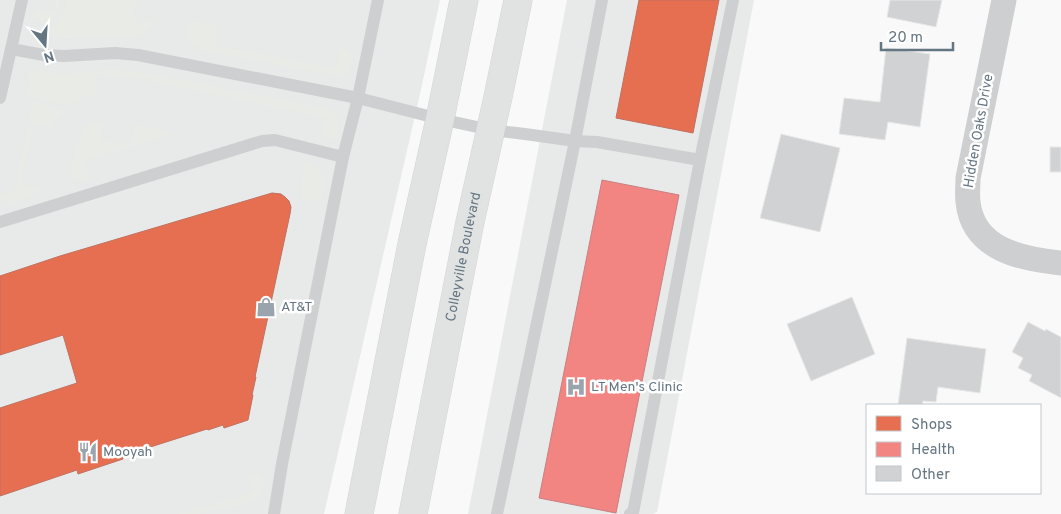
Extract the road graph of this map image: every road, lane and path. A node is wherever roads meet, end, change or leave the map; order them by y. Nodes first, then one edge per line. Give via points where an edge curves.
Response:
1 (22, 0) edge
2 (378, 0) edge
3 (464, 0) edge
4 (518, 0) edge
5 (602, 0) edge
6 (733, 0) edge
7 (1004, 0) edge
8 (11, 49) junction
9 (0, 98) edge
10 (358, 98) junction
11 (440, 119) junction
12 (491, 130) junction
13 (575, 141) junction
14 (343, 157) junction
15 (700, 160) junction
16 (0, 222) edge
17 (1061, 264) edge
18 (274, 514) edge
19 (359, 514) edge
20 (413, 514) edge
21 (497, 514) edge
22 (630, 514) edge

1 - 8 lane
2 - 10 lane
3 - 11 main road
4 - 12 main road, Colleyville Boulevard
5 - 13 lane
6 - 15 lane
7 - 17 street, Hidden Oaks Drive via 968,178 968,202 981,234 996,246 1020,257
8 - 9 lane
8 - 10 lane via 57,56 138,55
10 - 11 lane
10 - 14 lane
11 - 12 lane
11 - 19 main road
12 - 13 lane
12 - 20 main road, Colleyville Boulevard
13 - 15 lane
13 - 21 lane
14 - 16 lane via 275,140 262,141
14 - 18 lane
15 - 22 lane via 633,513

